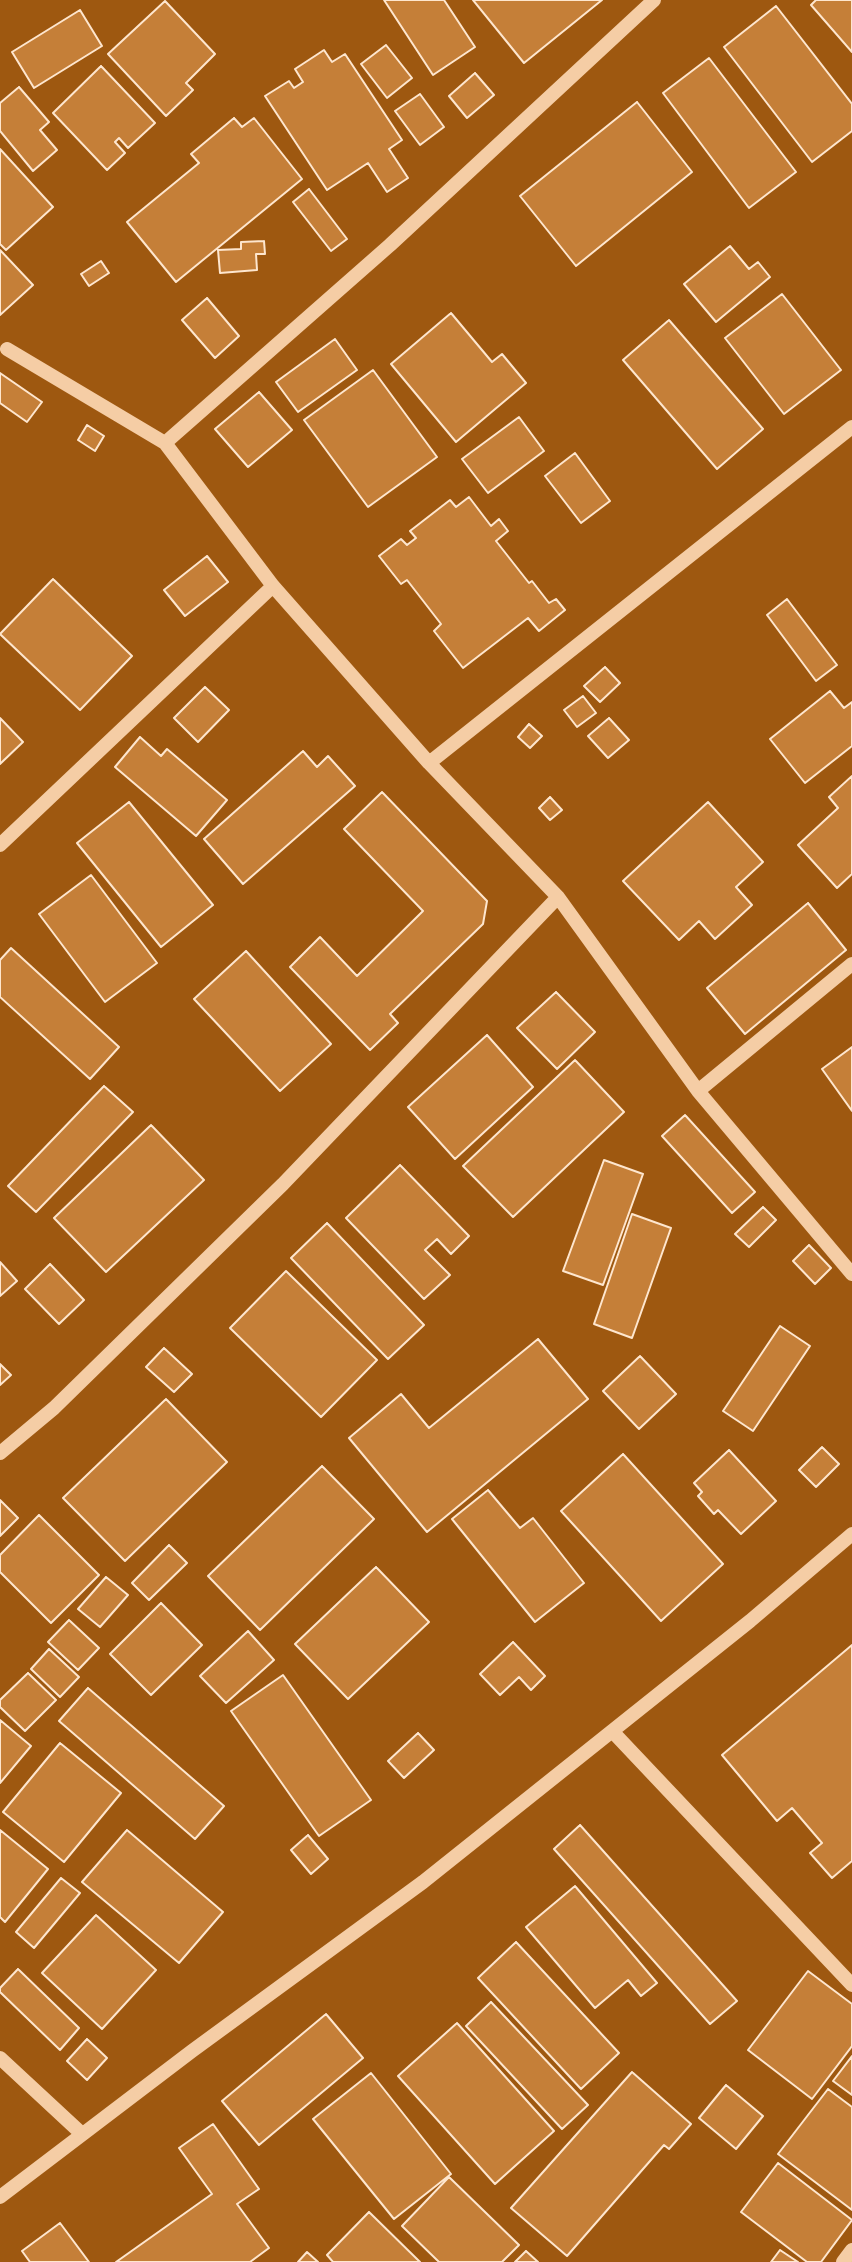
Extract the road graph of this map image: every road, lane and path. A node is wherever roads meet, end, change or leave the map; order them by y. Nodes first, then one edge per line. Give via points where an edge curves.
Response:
1 (654, 0) edge
2 (7, 349) dead end
3 (852, 427) edge
4 (165, 443) junction
5 (273, 586) junction
6 (429, 763) junction
7 (0, 845) edge
8 (558, 897) junction
9 (852, 964) edge
10 (698, 1091) junction
11 (852, 1274) edge
12 (0, 1453) edge
13 (852, 1534) edge
14 (612, 1731) junction
15 (852, 1985) edge
16 (0, 2058) edge
17 (82, 2134) junction
18 (0, 2197) edge
19 (852, 2250) edge
20 (843, 2262) edge

1 - 4 street via 390,245
2 - 4 street
3 - 6 street
4 - 5 street
5 - 6 street
5 - 7 street
6 - 8 street
8 - 10 street
8 - 12 street via 283,1184 54,1408
9 - 10 street
10 - 11 street
13 - 14 street
14 - 15 street
14 - 17 street via 423,1882
16 - 17 street
17 - 18 street
19 - 20 street

